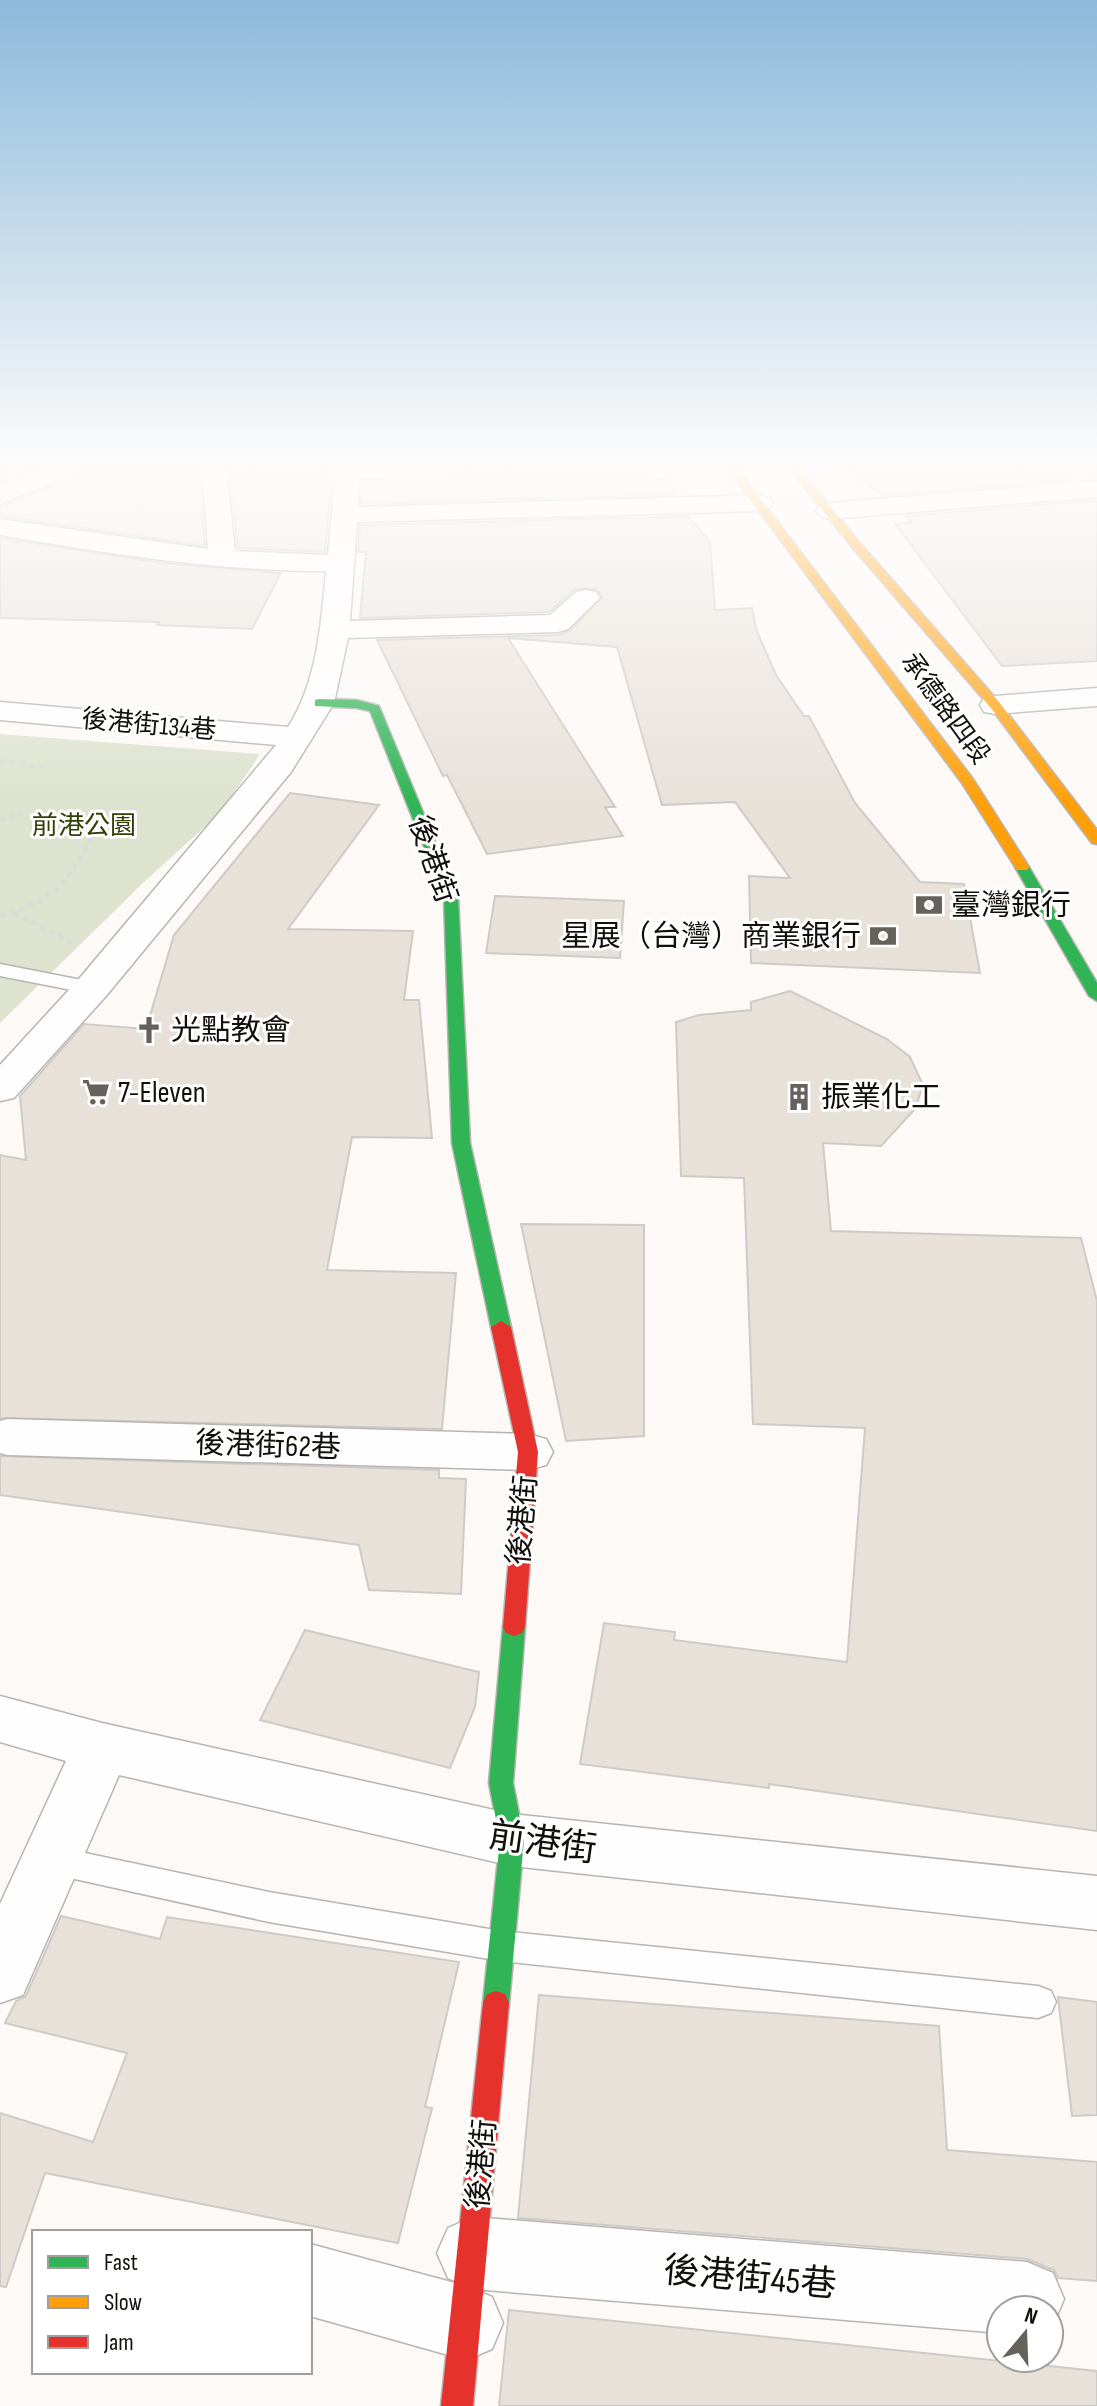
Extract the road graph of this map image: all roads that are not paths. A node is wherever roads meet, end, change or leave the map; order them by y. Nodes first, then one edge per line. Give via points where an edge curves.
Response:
1 (338, 579) edge
2 (817, 579) edge
3 (887, 579) edge
4 (586, 598) dead end
5 (335, 630) junction
6 (1097, 697) edge
7 (319, 703) junction
8 (995, 705) junction
9 (0, 711) edge
10 (299, 738) junction
11 (1097, 840) edge
12 (0, 970) edge
13 (92, 988) junction
14 (1097, 996) edge
15 (0, 1089) edge
16 (7, 1437) dead end
17 (528, 1452) junction
18 (0, 1719) edge
19 (102, 1747) junction
20 (512, 1840) junction
21 (52, 1860) junction
22 (1097, 1903) edge
23 (501, 1946) junction
24 (0, 1974) edge
25 (1038, 2002) dead end
26 (473, 2253) junction
27 (312, 2281) edge
28 (985, 2296) edge
29 (466, 2323) junction
30 (457, 2406) edge

1 - 5 street
2 - 14 main road, 承德路四段 via 968,782
3 - 8 main road, 承德路四段
4 - 5 street via 558,623
5 - 7 street
6 - 8 street
7 - 10 street
7 - 17 main road, 後港街 via 375,709 451,897 461,1143
8 - 11 main road, 承德路四段
9 - 10 street, 後港街134巷
10 - 13 street
12 - 13 lane
13 - 15 street
16 - 17 street, 後港街62巷
17 - 20 main road, 後港街 via 501,1783
18 - 19 street, 前港街
19 - 20 street, 前港街
19 - 21 street
20 - 22 street, 前港街
20 - 23 main road, 後港街
21 - 23 lane via 269,1907
21 - 24 street
23 - 25 lane
23 - 26 main road, 後港街
26 - 28 street, 後港街45巷
26 - 29 main road, 後港街
27 - 29 street
29 - 30 main road, 後港街

